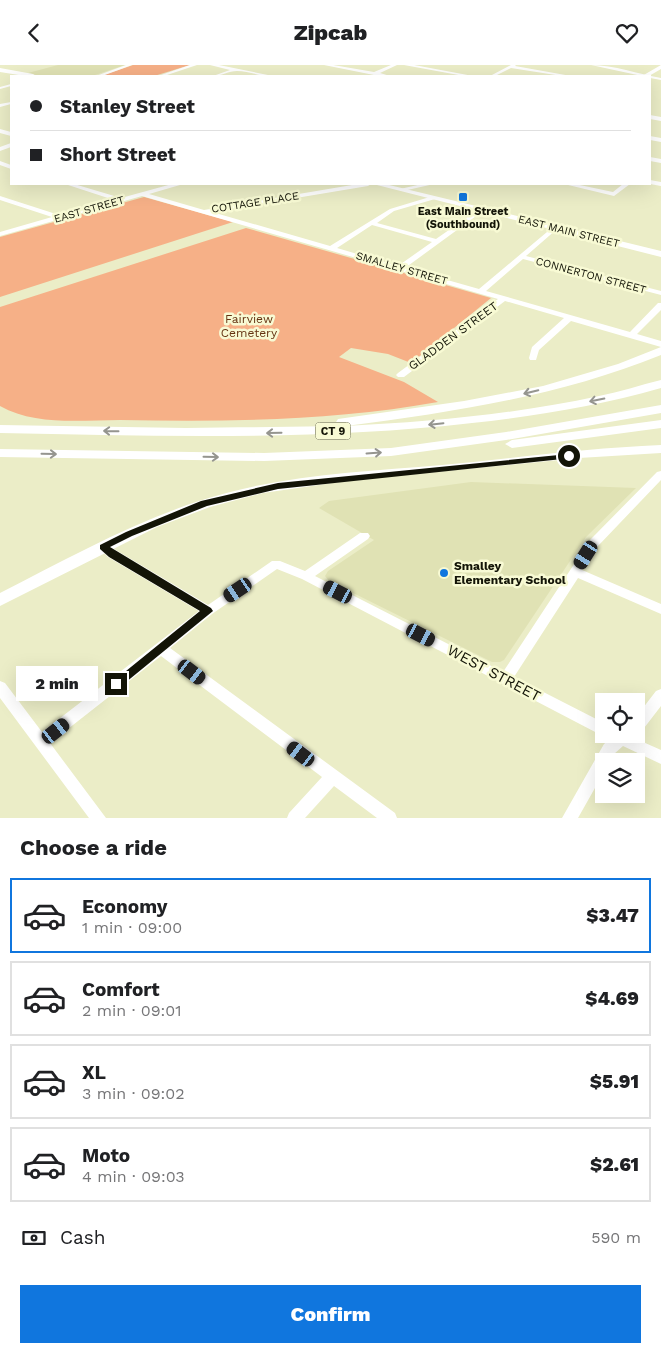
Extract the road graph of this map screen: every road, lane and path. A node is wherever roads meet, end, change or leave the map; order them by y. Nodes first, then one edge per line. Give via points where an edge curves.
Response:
1 (130, 65) edge
2 (195, 65) edge
3 (212, 65) edge
4 (326, 65) edge
5 (395, 65) edge
6 (406, 65) edge
7 (593, 65) edge
8 (512, 66) edge
9 (661, 67) edge
10 (235, 69) junction
11 (0, 70) edge
12 (374, 74) junction
13 (25, 75) edge
14 (101, 75) edge
15 (162, 75) edge
16 (218, 75) edge
17 (266, 75) edge
18 (371, 75) edge
19 (381, 75) edge
20 (465, 75) edge
21 (494, 75) edge
22 (563, 75) edge
23 (642, 75) edge
24 (649, 75) edge
25 (71, 185) edge
26 (174, 185) edge
27 (362, 185) edge
28 (381, 185) edge
29 (425, 185) edge
30 (571, 185) edge
31 (626, 185) edge
32 (399, 189) junction
33 (142, 194) junction
34 (0, 198) edge
35 (433, 199) junction
36 (122, 200) junction
37 (447, 201) junction
38 (481, 209) junction
39 (202, 211) junction
40 (59, 218) junction
41 (370, 223) junction
42 (555, 228) junction
43 (1, 232) edge
44 (436, 241) junction
45 (332, 248) junction
46 (661, 254) edge
47 (522, 257) junction
48 (400, 268) junction
49 (481, 291) junction
50 (661, 293) edge
51 (505, 298) junction
52 (661, 305) edge
53 (570, 317) junction
54 (632, 335) junction
55 (661, 344) edge
56 (661, 351) edge
57 (533, 358) dead end
58 (401, 375) dead end
59 (661, 384) edge
60 (661, 389) edge
61 (626, 394) junction
62 (661, 409) edge
63 (661, 424) edge
64 (0, 429) edge
65 (293, 432) junction
66 (661, 449) edge
67 (404, 451) junction
68 (0, 453) edge
69 (661, 474) edge
70 (364, 536) dead end
71 (104, 547) junction
72 (575, 572) junction
73 (306, 576) junction
74 (0, 600) edge
75 (661, 609) edge
76 (208, 611) junction
77 (160, 649) junction
78 (506, 679) junction
79 (0, 687) edge
80 (661, 695) edge
81 (645, 716) edge
82 (595, 725) edge
83 (41, 742) junction
84 (614, 743) edge
85 (635, 743) edge
86 (661, 757) edge
87 (332, 777) junction
88 (98, 818) edge
89 (295, 818) edge
90 (389, 818) edge
91 (570, 818) edge

1 - 14 street
2 - 15 street
3 - 10 street
4 - 12 street
5 - 12 street
6 - 20 street
7 - 23 street
8 - 21 street
8 - 22 street
9 - 24 main road
10 - 16 street
10 - 17 street
11 - 13 main road
12 - 18 street
12 - 19 street
25 - 36 street
26 - 33 street, EAST STREET
27 - 39 street, COTTAGE PLACE
28 - 32 main road, EAST MAIN STREET
29 - 32 street
30 - 31 street via 614,195
32 - 35 main road, EAST MAIN STREET
32 - 37 main road, EAST MAIN STREET
33 - 36 street, EAST STREET
33 - 39 street, SMALLEY STREET
34 - 40 street
35 - 37 main road, EAST MAIN STREET
35 - 41 street via 392,210
36 - 40 street, EAST STREET
37 - 38 main road, EAST MAIN STREET
38 - 42 main road, EAST MAIN STREET
38 - 44 street
39 - 45 street, SMALLEY STREET
40 - 43 street, EAST STREET
41 - 44 street
41 - 45 street
42 - 46 main road, EAST MAIN STREET
42 - 47 street
44 - 48 street
45 - 48 street, SMALLEY STREET
47 - 49 street
47 - 50 street, CONNERTON STREET
48 - 49 street, SMALLEY STREET
49 - 51 street, SMALLEY STREET
51 - 53 street, SMALLEY STREET
51 - 58 street, GLADDEN STREET
52 - 54 street
53 - 54 street, SMALLEY STREET
53 - 57 street via 535,349
54 - 55 street, SMALLEY STREET
56 -> 65 highway via 610,371 521,395
59 - 61 highway, CT 9
60 - 61 highway
61 -> 65 highway, CT 9 via 457,422
62 - 67 highway, CT 9 via 506,437
63 - 67 highway via 483,447
65 -> 64 highway, CT 9
66 - 71 main road via 278,486 188,509
68 -> 67 highway, CT 9 via 264,457
69 - 72 street via 594,543
70 - 73 street
71 - 74 main road
71 - 76 street via 112,555
72 - 75 street
72 - 78 street
73 - 76 street, WEST STREET via 276,564
73 - 78 street, WEST STREET
76 - 77 street
77 - 83 street
77 - 87 street
78 - 82 street, WEST STREET
79 - 83 street
80 - 81 street
83 - 88 street
84 - 91 street
85 - 86 street
87 - 89 street
87 - 90 street

